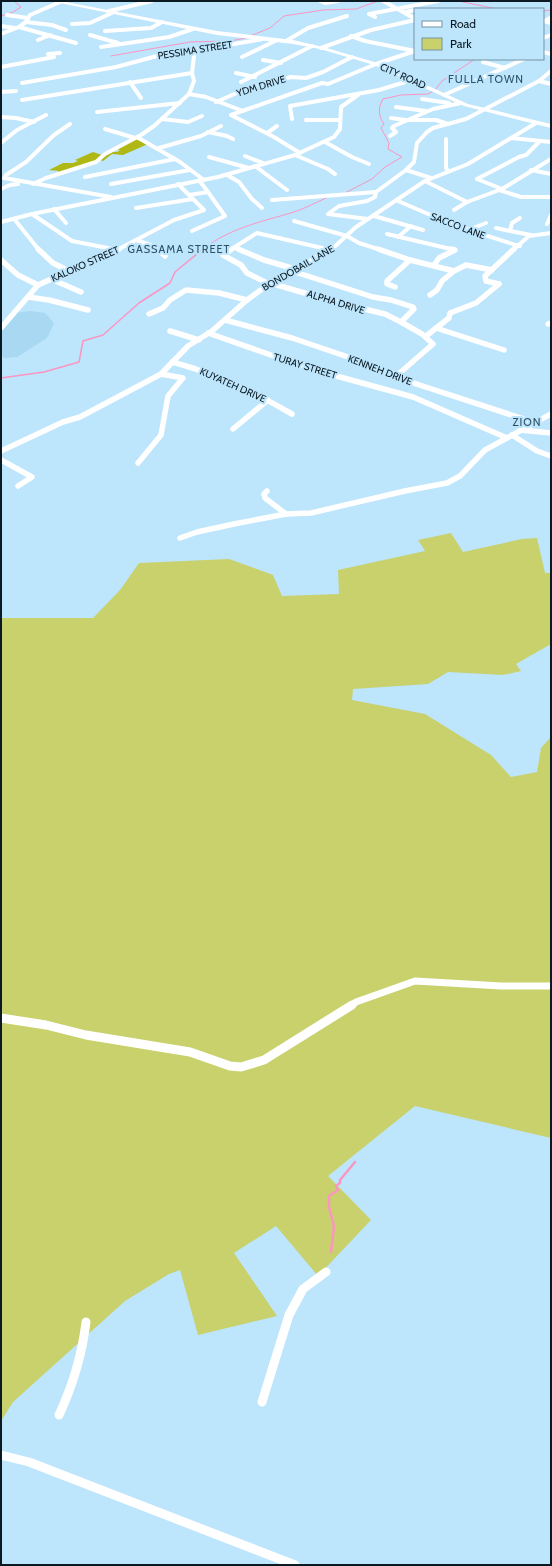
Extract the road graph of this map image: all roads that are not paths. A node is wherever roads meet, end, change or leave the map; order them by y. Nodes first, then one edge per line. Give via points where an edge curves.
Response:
1 (53, 1) edge
2 (152, 1) edge
3 (320, 1) edge
4 (338, 1) edge
5 (382, 1) edge
6 (388, 1) edge
7 (438, 1) edge
8 (60, 2) junction
9 (430, 7) dead end
10 (397, 8) junction
11 (424, 8) edge
12 (414, 10) edge
13 (112, 12) junction
14 (406, 12) junction
15 (7, 15) dead end
16 (347, 16) dead end
17 (375, 17) dead end
18 (414, 18) edge
19 (414, 18) edge
20 (414, 19) edge
21 (27, 20) junction
22 (162, 22) junction
23 (72, 24) dead end
24 (1, 26) edge
25 (17, 28) junction
26 (151, 28) junction
27 (193, 28) junction
28 (105, 31) dead end
29 (1, 34) edge
30 (48, 35) junction
31 (90, 35) dead end
32 (351, 36) junction
33 (165, 38) junction
34 (263, 39) junction
35 (38, 40) dead end
36 (277, 40) junction
37 (286, 41) junction
38 (76, 43) dead end
39 (120, 44) junction
40 (312, 46) junction
41 (101, 48) dead end
42 (320, 48) junction
43 (191, 50) junction
44 (414, 51) edge
45 (414, 51) edge
46 (60, 53) dead end
47 (54, 57) dead end
48 (242, 57) dead end
49 (352, 57) junction
50 (6, 59) dead end
51 (263, 60) dead end
52 (520, 60) edge
53 (31, 61) junction
54 (483, 62) dead end
55 (281, 63) junction
56 (11, 64) junction
57 (376, 64) junction
58 (493, 65) junction
59 (512, 65) junction
60 (1, 67) edge
61 (505, 68) junction
62 (250, 71) dead end
63 (551, 71) edge
64 (192, 73) junction
65 (236, 73) dead end
66 (244, 75) junction
67 (280, 75) dead end
68 (256, 76) junction
69 (292, 77) junction
70 (412, 80) junction
71 (539, 81) junction
72 (22, 82) dead end
73 (130, 82) junction
74 (241, 82) dead end
75 (551, 84) edge
76 (372, 86) dead end
77 (379, 90) junction
78 (1, 91) edge
79 (16, 91) dead end
80 (190, 94) junction
81 (358, 95) junction
82 (444, 95) junction
83 (141, 98) dead end
84 (422, 99) dead end
85 (22, 100) dead end
86 (216, 102) junction
87 (180, 103) junction
88 (461, 103) junction
89 (455, 104) junction
90 (396, 107) dead end
91 (483, 110) junction
92 (243, 111) junction
93 (97, 112) dead end
94 (426, 112) junction
95 (46, 115) dead end
96 (202, 116) dead end
97 (1, 117) edge
98 (391, 118) dead end
99 (162, 119) junction
100 (292, 119) dead end
101 (306, 120) dead end
102 (340, 120) junction
103 (408, 120) junction
104 (35, 122) junction
105 (536, 123) junction
106 (70, 124) dead end
107 (448, 124) junction
108 (221, 126) dead end
109 (277, 126) dead end
110 (551, 126) edge
111 (104, 129) dead end
112 (208, 132) junction
113 (267, 133) junction
114 (390, 136) dead end
115 (136, 138) junction
116 (511, 138) junction
117 (234, 139) dead end
118 (446, 139) dead end
119 (540, 141) junction
120 (325, 142) junction
121 (551, 142) edge
122 (1, 143) edge
123 (158, 148) junction
124 (300, 153) junction
125 (294, 155) junction
126 (245, 156) dead end
127 (209, 157) dead end
128 (175, 159) junction
129 (551, 159) edge
130 (264, 163) junction
131 (369, 164) dead end
132 (255, 166) junction
133 (249, 168) junction
134 (190, 170) junction
135 (406, 170) junction
136 (531, 170) junction
137 (448, 171) junction
138 (335, 174) dead end
139 (551, 174) edge
140 (227, 175) junction
141 (85, 177) dead end
142 (431, 178) junction
143 (202, 180) junction
144 (425, 181) junction
145 (32, 184) junction
146 (111, 184) dead end
147 (178, 184) junction
148 (1, 189) edge
149 (287, 190) dead end
150 (500, 190) junction
151 (208, 192) junction
152 (376, 192) junction
153 (189, 195) junction
154 (114, 197) junction
155 (551, 197) edge
156 (193, 199) junction
157 (272, 200) dead end
158 (398, 201) junction
159 (467, 202) junction
160 (136, 208) dead end
161 (262, 208) dead end
162 (54, 209) junction
163 (454, 210) dead end
164 (32, 214) junction
165 (551, 215) edge
166 (374, 216) junction
167 (520, 218) dead end
168 (368, 219) junction
169 (15, 220) junction
170 (294, 221) dead end
171 (1, 222) edge
172 (66, 223) dead end
173 (486, 223) dead end
174 (547, 224) dead end
175 (411, 226) junction
176 (498, 226) dead end
177 (510, 229) junction
178 (423, 230) dead end
179 (468, 230) junction
180 (192, 231) dead end
181 (551, 233) edge
182 (387, 234) dead end
183 (531, 235) junction
184 (347, 236) junction
185 (398, 237) junction
186 (136, 240) junction
187 (520, 246) junction
188 (236, 248) junction
189 (118, 250) junction
190 (331, 250) junction
191 (165, 256) dead end
192 (1, 260) edge
193 (410, 260) junction
194 (434, 265) junction
195 (294, 270) junction
196 (492, 270) junction
197 (69, 271) junction
198 (454, 271) junction
199 (51, 279) junction
200 (270, 283) junction
201 (38, 285) junction
202 (396, 287) dead end
203 (81, 292) dead end
204 (430, 295) dead end
205 (28, 297) junction
206 (247, 300) junction
207 (88, 310) dead end
208 (149, 314) dead end
209 (225, 320) junction
210 (401, 322) junction
211 (1, 328) edge
212 (436, 328) junction
213 (170, 331) dead end
214 (208, 333) junction
215 (426, 336) junction
216 (199, 340) junction
217 (504, 350) dead end
218 (172, 362) junction
219 (161, 374) junction
220 (395, 377) junction
221 (268, 400) junction
222 (292, 414) dead end
223 (551, 414) edge
224 (533, 422) junction
225 (233, 429) dead end
226 (520, 430) junction
227 (551, 433) edge
228 (509, 437) junction
229 (1, 451) edge
230 (551, 456) edge
231 (1, 460) edge
232 (138, 463) dead end
233 (18, 486) dead end
234 (267, 491) dead end
235 (286, 514) junction
236 (180, 538) dead end
237 (551, 986) edge
238 (1, 1018) edge
239 (326, 1272) dead end
240 (86, 1322) dead end
241 (262, 1402) dead end
242 (59, 1415) dead end
243 (1, 1455) edge
244 (295, 1565) edge

1 - 8 main road
2 - 13 street
3 - 4 street
5 - 10 highway
6 - 10 highway
7 - 10 street
8 - 13 main road
8 - 21 street via 30,15
9 - 11 street
10 - 14 highway
10 - 17 street via 369,14
10 - 18 highway
12 - 14 street
13 - 22 main road
13 - 23 street via 90,23
14 - 19 highway
15 - 21 street
16 - 37 street via 304,28
20 - 32 street
21 - 25 street
21 - 30 street via 66,30
22 - 26 street
22 - 27 main road
24 - 25 street
25 - 29 street
25 - 30 street
26 - 28 street
26 - 33 street
27 - 33 street
27 - 34 main road, CITY ROAD
30 - 35 street
30 - 38 street
31 - 39 street
32 - 42 street
32 - 44 street
33 - 39 street
34 - 36 main road, CITY ROAD
34 - 43 street, PESSIMA STREET
36 - 37 main road, CITY ROAD
36 - 48 street
37 - 40 main road, CITY ROAD
39 - 41 street
40 - 42 main road, CITY ROAD
40 - 55 street
42 - 49 main road, CITY ROAD
43 - 64 street via 194,56
43 - 72 street, PESSIMA STREET via 159,55 116,67
45 - 57 street
46 - 53 street via 34,56
47 - 53 street
49 - 57 main road, CITY ROAD
49 - 69 street, YDM DRIVE via 306,78
50 - 56 street
51 - 55 street
52 - 59 street
53 - 56 street
54 - 58 street
55 - 68 street
56 - 60 street
57 - 70 main road, CITY ROAD
57 - 92 street via 328,84 322,83
58 - 59 street via 501,62
58 - 61 street
59 - 61 street
61 - 82 street
62 - 66 street
63 - 71 street
64 - 73 street
64 - 80 street via 194,81
65 - 66 street
66 - 68 street
67 - 69 street
68 - 74 street
69 - 86 street, YDM DRIVE via 246,89
70 - 77 street
70 - 82 main road, CITY ROAD
71 - 75 street
71 - 91 street
73 - 83 street
73 - 85 street
76 - 77 street
77 - 81 street
78 - 79 street
80 - 86 street
80 - 87 street
81 - 100 street via 290,106
81 - 102 street via 341,107
82 - 88 main road, CITY ROAD
84 - 89 street
86 - 92 street
87 - 93 street
87 - 99 street
88 - 89 street
88 - 91 main road, CITY ROAD
89 - 94 street
90 - 94 street
91 - 105 main road, CITY ROAD
91 - 107 street via 466,119
92 - 113 street via 231,117
94 - 103 street
95 - 104 street
96 - 99 street via 188,122
97 - 104 street
98 - 103 street
99 - 115 street
101 - 102 street
102 - 120 street via 340,129 334,137
103 - 107 street via 436,120
103 - 114 street via 392,127 396,132
104 - 122 street via 17,130
105 - 110 main road, CITY ROAD
105 - 116 street, BONDOBAIL LANE
106 - 145 street via 59,130 31,158 4,173 4,178
107 - 135 street via 433,128 422,137 417,143 414,162
108 - 112 street
109 - 113 street
111 - 115 street
112 - 117 street
112 - 123 street
113 - 124 street
115 - 123 street
115 - 145 street via 105,154 96,162
116 - 119 street
116 - 137 street, BONDOBAIL LANE via 468,164
118 - 137 street
119 - 121 street
119 - 150 street via 526,155 477,179
120 - 124 street
120 - 131 street via 350,157
123 - 128 street
124 - 125 street
125 - 130 street
125 - 138 street
126 - 130 street
127 - 133 street
128 - 134 street
128 - 141 street
129 - 136 street
130 - 132 street
132 - 133 street
132 - 149 street
133 - 140 street
134 - 143 street
134 - 146 street
135 - 142 street
135 - 152 street
136 - 139 street
136 - 150 street
137 - 142 street, BONDOBAIL LANE
140 - 143 street
140 - 161 street via 239,182
142 - 144 street, BONDOBAIL LANE
143 - 147 street
143 - 151 street
144 - 158 street, BONDOBAIL LANE
144 - 159 street
145 - 148 street via 10,185
145 - 154 street
147 - 153 street
147 - 154 street
150 - 155 street via 521,197
150 - 159 street
151 - 153 street
151 - 180 street via 225,216
152 - 157 street
152 - 168 street via 375,197 369,200 339,206 328,214
153 - 156 street
154 - 162 street
156 - 160 street
156 - 186 street, KALOKO STREET via 204,209 174,220
158 - 166 street, BONDOBAIL LANE
158 - 179 street, SACCO LANE
159 - 163 street
162 - 164 street
162 - 172 street
164 - 169 street
164 - 189 street via 72,241
165 - 174 street
166 - 168 street, BONDOBAIL LANE
166 - 175 street
167 - 177 street via 512,223
168 - 184 street, BONDOBAIL LANE
169 - 171 street
169 - 197 street via 42,254
170 - 184 street
173 - 179 street
175 - 178 street
175 - 185 street
176 - 177 street
177 - 183 street
179 - 187 street, SACCO LANE
181 - 183 street
182 - 185 street
183 - 187 street
184 - 190 street, BONDOBAIL LANE
184 - 193 street via 359,243
185 - 194 street via 455,249 439,258
186 - 189 street, KALOKO STREET
186 - 191 street via 153,246
187 - 196 street
188 - 190 street via 257,233
188 - 195 street
188 - 200 street, ALPHA DRIVE via 223,255 241,265 247,273
189 - 197 street, KALOKO STREET
190 - 195 street, BONDOBAIL LANE
192 - 201 street via 25,280
193 - 194 street
193 - 202 street via 387,281 387,284
194 - 198 street
195 - 200 street, BONDOBAIL LANE
195 - 210 street via 414,308
196 - 198 street via 466,265
196 - 212 street via 485,279 498,284 476,302 450,313
197 - 199 street, KALOKO STREET
198 - 204 street
199 - 201 street, KALOKO STREET
199 - 203 street
200 - 206 street, BONDOBAIL LANE
200 - 210 street, ALPHA DRIVE via 385,314
201 - 205 street, KALOKO STREET
205 - 207 street
205 - 211 street, KALOKO STREET
206 - 208 street via 219,293 186,290 163,308
206 - 209 street, BONDOBAIL LANE
209 - 214 street, BONDOBAIL LANE
209 - 220 street, KENNEH DRIVE via 340,354
210 - 215 street, ALPHA DRIVE
212 - 215 street
212 - 217 street
213 - 216 street
214 - 216 street, BONDOBAIL LANE
214 - 228 street, TURAY STREET via 311,369 413,397
215 - 220 street via 433,344
216 - 218 street, BONDOBAIL LANE via 188,346
218 - 219 street, BONDOBAIL LANE
218 - 221 street, KUYATEH DRIVE via 194,367
219 - 229 street, BONDOBAIL LANE via 80,417 63,422
219 - 232 street via 183,378 168,396 161,434
220 - 224 street, KENNEH DRIVE
221 - 222 street, KUYATEH DRIVE
221 - 225 street
223 - 224 street
224 - 226 street
226 - 227 street
226 - 228 street
228 - 230 street, TURAY STREET
228 - 235 street via 486,450 460,476 447,483 326,510
231 - 233 street via 32,477
234 - 235 street via 264,494 265,498
235 - 236 street via 204,530
237 - 238 street via 415,981 356,1002 264,1060 241,1067 230,1066 190,1052
239 - 241 street via 304,1289 289,1315
240 - 242 street via 74,1383
243 - 244 street via 29,1462

